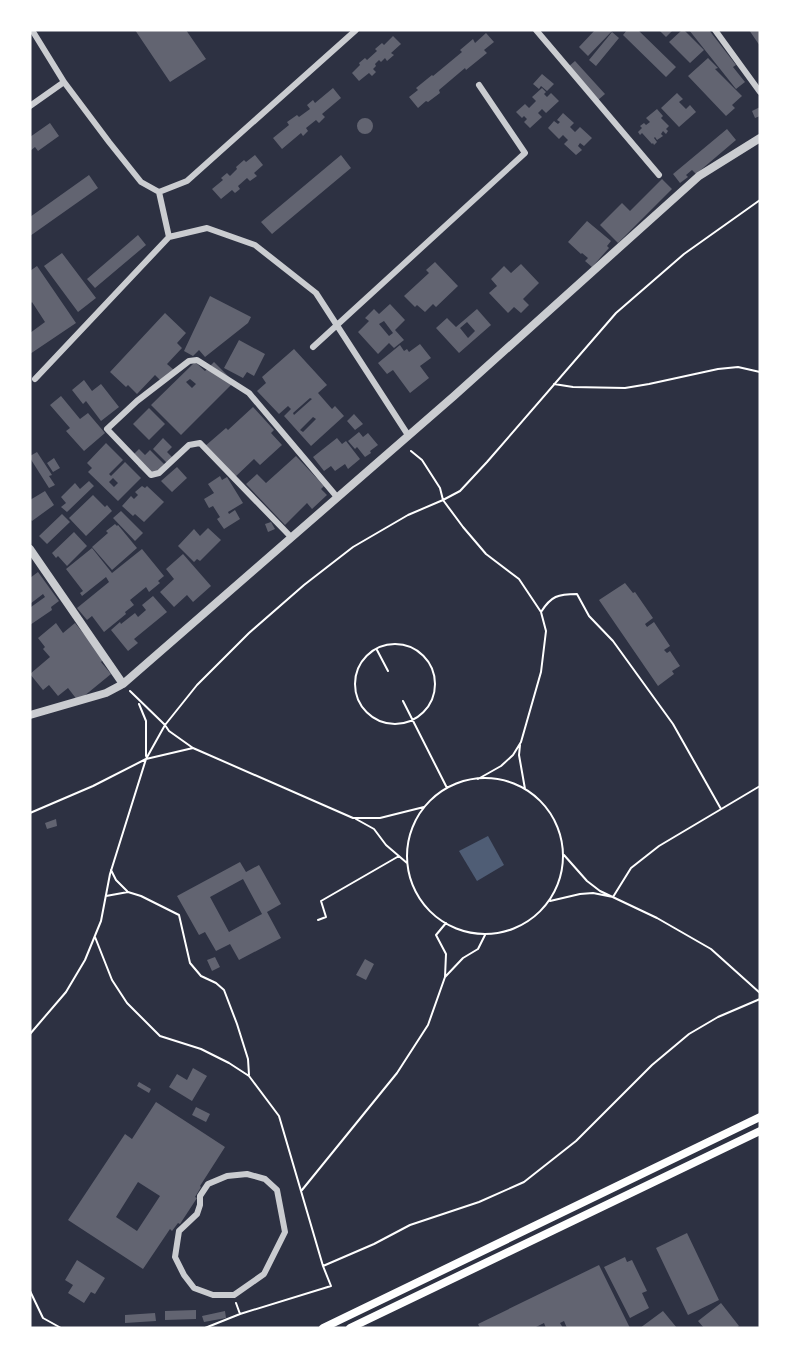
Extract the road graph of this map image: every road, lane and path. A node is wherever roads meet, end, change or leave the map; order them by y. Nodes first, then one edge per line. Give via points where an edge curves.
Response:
1 (32, 30) edge
2 (356, 30) edge
3 (536, 30) edge
4 (715, 30) edge
5 (64, 82) junction
6 (479, 85) dead end
7 (760, 92) edge
8 (30, 106) edge
9 (760, 138) edge
10 (659, 175) dead end
11 (159, 192) junction
12 (760, 200) edge
13 (169, 237) junction
14 (337, 325) junction
15 (314, 347) dead end
16 (760, 372) edge
17 (35, 379) dead end
18 (554, 384) junction
19 (408, 435) junction
20 (411, 451) dead end
21 (338, 497) junction
22 (443, 500) junction
23 (291, 537) junction
24 (30, 549) edge
25 (33, 560) edge
26 (541, 612) junction
27 (377, 649) junction
28 (388, 671) dead end
29 (123, 684) junction
30 (138, 700) junction
31 (403, 701) dead end
32 (30, 715) edge
33 (413, 720) junction
34 (165, 725) junction
35 (521, 742) junction
36 (193, 748) junction
37 (146, 759) junction
38 (478, 779) junction
39 (760, 786) edge
40 (447, 788) junction
41 (525, 789) junction
42 (424, 807) junction
43 (721, 809) junction
44 (30, 813) edge
45 (354, 818) junction
46 (564, 855) junction
47 (399, 856) junction
48 (407, 863) junction
49 (111, 870) junction
50 (128, 891) junction
51 (106, 896) junction
52 (613, 897) junction
53 (550, 901) junction
54 (318, 920) dead end
55 (446, 923) junction
56 (485, 934) junction
57 (95, 937) junction
58 (446, 976) junction
59 (760, 993) edge
60 (760, 999) edge
61 (30, 1034) edge
62 (249, 1076) junction
63 (760, 1117) edge
64 (760, 1131) edge
65 (301, 1191) junction
66 (323, 1266) junction
67 (30, 1291) edge
68 (234, 1295) junction
69 (240, 1314) junction
70 (61, 1328) edge
71 (205, 1328) edge
72 (323, 1328) edge
73 (350, 1328) edge

1 - 5 street
2 - 11 street via 187,181
3 - 10 street
4 - 7 street
5 - 8 street
5 - 11 street via 141,182
6 - 14 street via 525,153
9 - 19 street via 699,176
11 - 13 street
12 - 18 path via 684,254 616,314
13 - 14 street via 207,228 255,245 316,293
13 - 17 street
14 - 15 street
14 - 19 street
16 - 18 path via 738,367 718,369 625,388
18 - 22 path via 460,491
19 - 21 street
20 - 22 path via 422,460
21 - 23 street
21 - 23 street via 249,393 197,360 189,361 107,429 151,475 159,473 189,445 200,443
22 - 26 path via 486,554 519,579
22 - 34 path via 408,514 353,547 304,585 197,685
23 - 29 street
24 - 25 street
25 - 29 street
26 - 35 path via 546,632 541,672
26 - 43 path via 548,600 578,594 589,616 613,641 673,724
27 - 28 path
27 - 33 path via 360,664 356,676 359,700 376,719 388,723
27 - 33 path via 393,644 407,646 429,662 434,674 432,701
29 - 30 path
29 - 32 street via 106,693
30 - 34 path
30 - 37 path via 146,721
31 - 33 path
33 - 40 path
34 - 36 path
34 - 37 path
35 - 38 path via 501,766
35 - 41 path via 519,755
36 - 37 path
36 - 45 path
37 - 44 path
37 - 49 path
38 - 40 path
38 - 41 path via 502,780
39 - 43 path
40 - 42 path
41 - 46 path via 545,806 559,829
42 - 45 path via 380,818
42 - 48 path via 408,843
43 - 52 path via 659,846 631,868
45 - 47 path via 374,829
46 - 52 path via 587,881
46 - 53 path via 561,879
47 - 48 path
47 - 54 path via 321,901 326,917
48 - 55 path via 414,887 427,908
49 - 50 path
49 - 51 path
50 - 51 path
50 - 62 path via 179,915 190,963 201,976 224,990 248,1059
51 - 57 path
52 - 53 path via 593,893
52 - 59 path via 711,949
53 - 56 path via 518,927
55 - 56 path
55 - 58 path via 436,935 446,954
56 - 58 path via 478,949
57 - 61 path via 66,992
57 - 62 path via 112,980 127,1003 160,1036 201,1049
58 - 65 path via 428,1025 397,1073
60 - 66 path via 689,1034 576,1141 524,1182 410,1225
62 - 65 path via 279,1116
63 - 72 main road
64 - 73 main road
65 - 66 path
66 - 69 path via 331,1286
67 - 70 path via 43,1318
68 - 68 street via 264,1274 285,1232 276,1190 265,1179 247,1174 227,1176 208,1184 200,1196 197,1214 179,1231 175,1257 194,1288 213,1295
68 - 69 path
69 - 71 path

